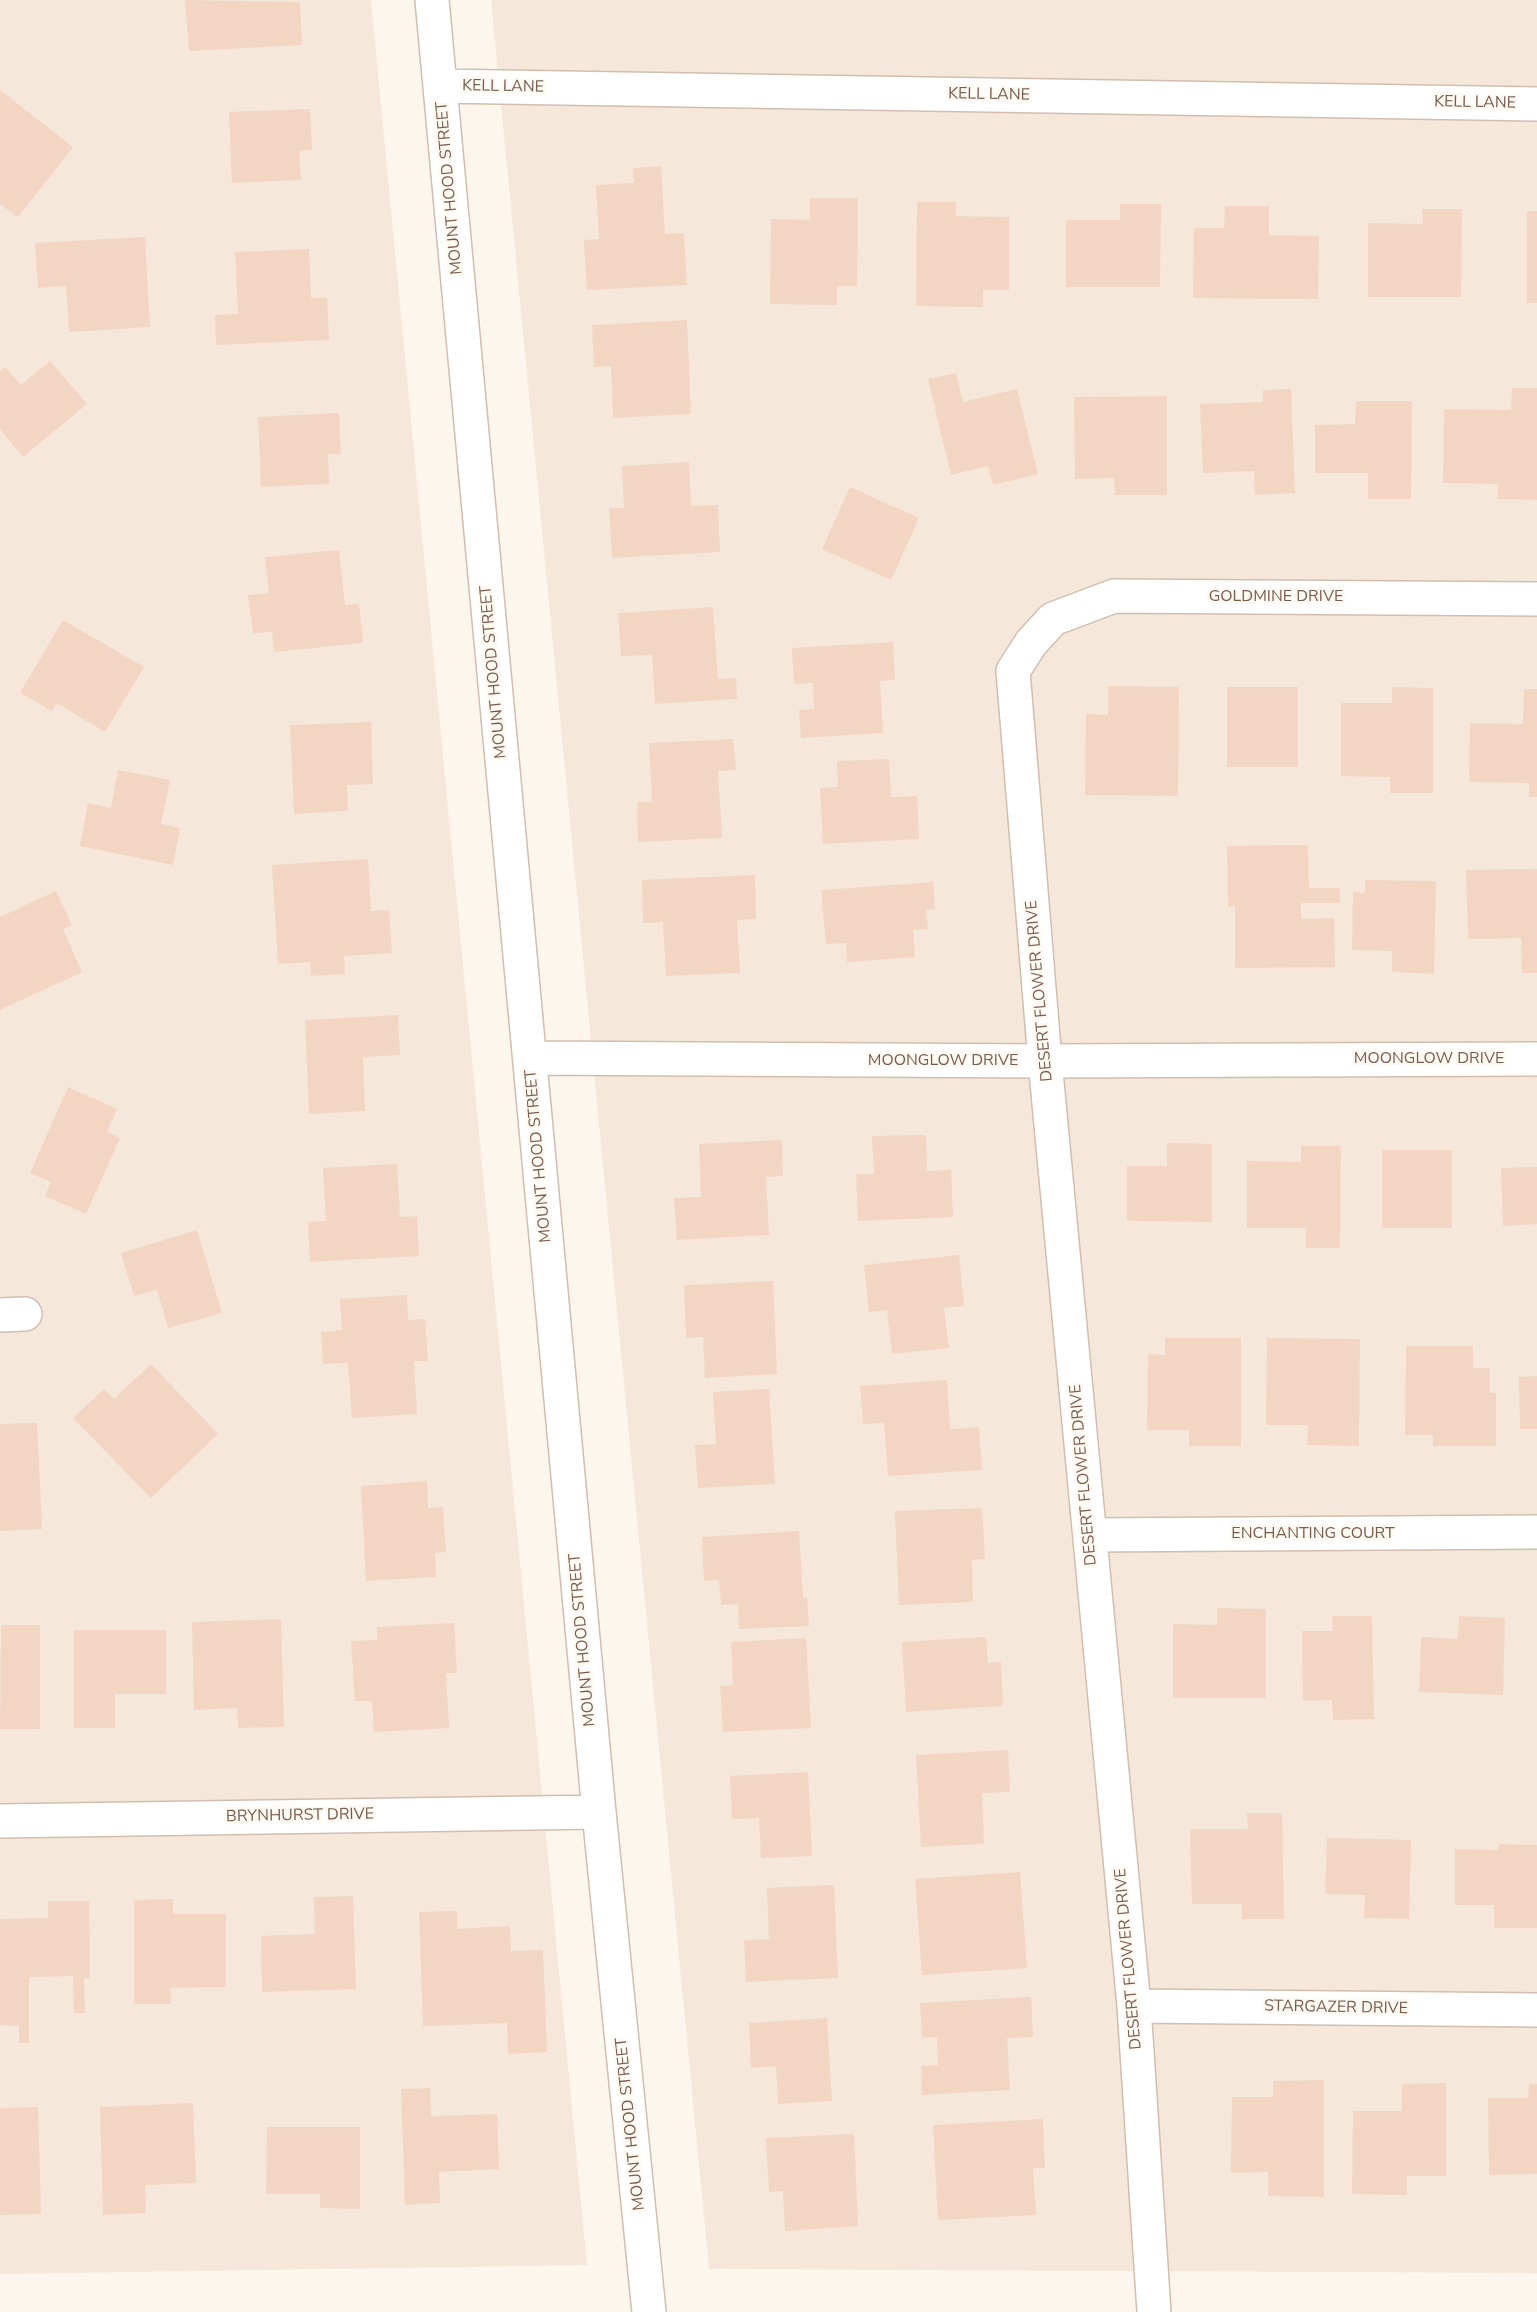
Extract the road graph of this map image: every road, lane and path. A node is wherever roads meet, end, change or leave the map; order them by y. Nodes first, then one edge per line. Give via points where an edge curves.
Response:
1 (432, 0) edge
2 (440, 86) junction
3 (1537, 104) edge
4 (1537, 599) edge
5 (1031, 643) joint
6 (530, 1058) junction
7 (1537, 1059) edge
8 (1045, 1061) junction
9 (1537, 1532) edge
10 (1090, 1535) junction
11 (599, 1812) junction
12 (0, 1821) edge
13 (1134, 2006) junction
14 (1537, 2010) edge
15 (649, 2312) edge
16 (1154, 2312) edge

1 - 2 street, MOUNT HOOD STREET
2 - 3 street, KELL LANE
2 - 6 street, MOUNT HOOD STREET
4 - 5 street, GOLDMINE DRIVE via 1114,596 1053,619
5 - 8 street, DESERT FLOWER DRIVE via 1013,671
6 - 8 street, MOONGLOW DRIVE
6 - 11 street, MOUNT HOOD STREET
7 - 8 street, MOONGLOW DRIVE
8 - 10 street, DESERT FLOWER DRIVE
9 - 10 street, ENCHANTING COURT
10 - 13 street, DESERT FLOWER DRIVE
11 - 12 street, BRYNHURST DRIVE
11 - 15 street, MOUNT HOOD STREET
13 - 14 street, STARGAZER DRIVE
13 - 16 street, DESERT FLOWER DRIVE

